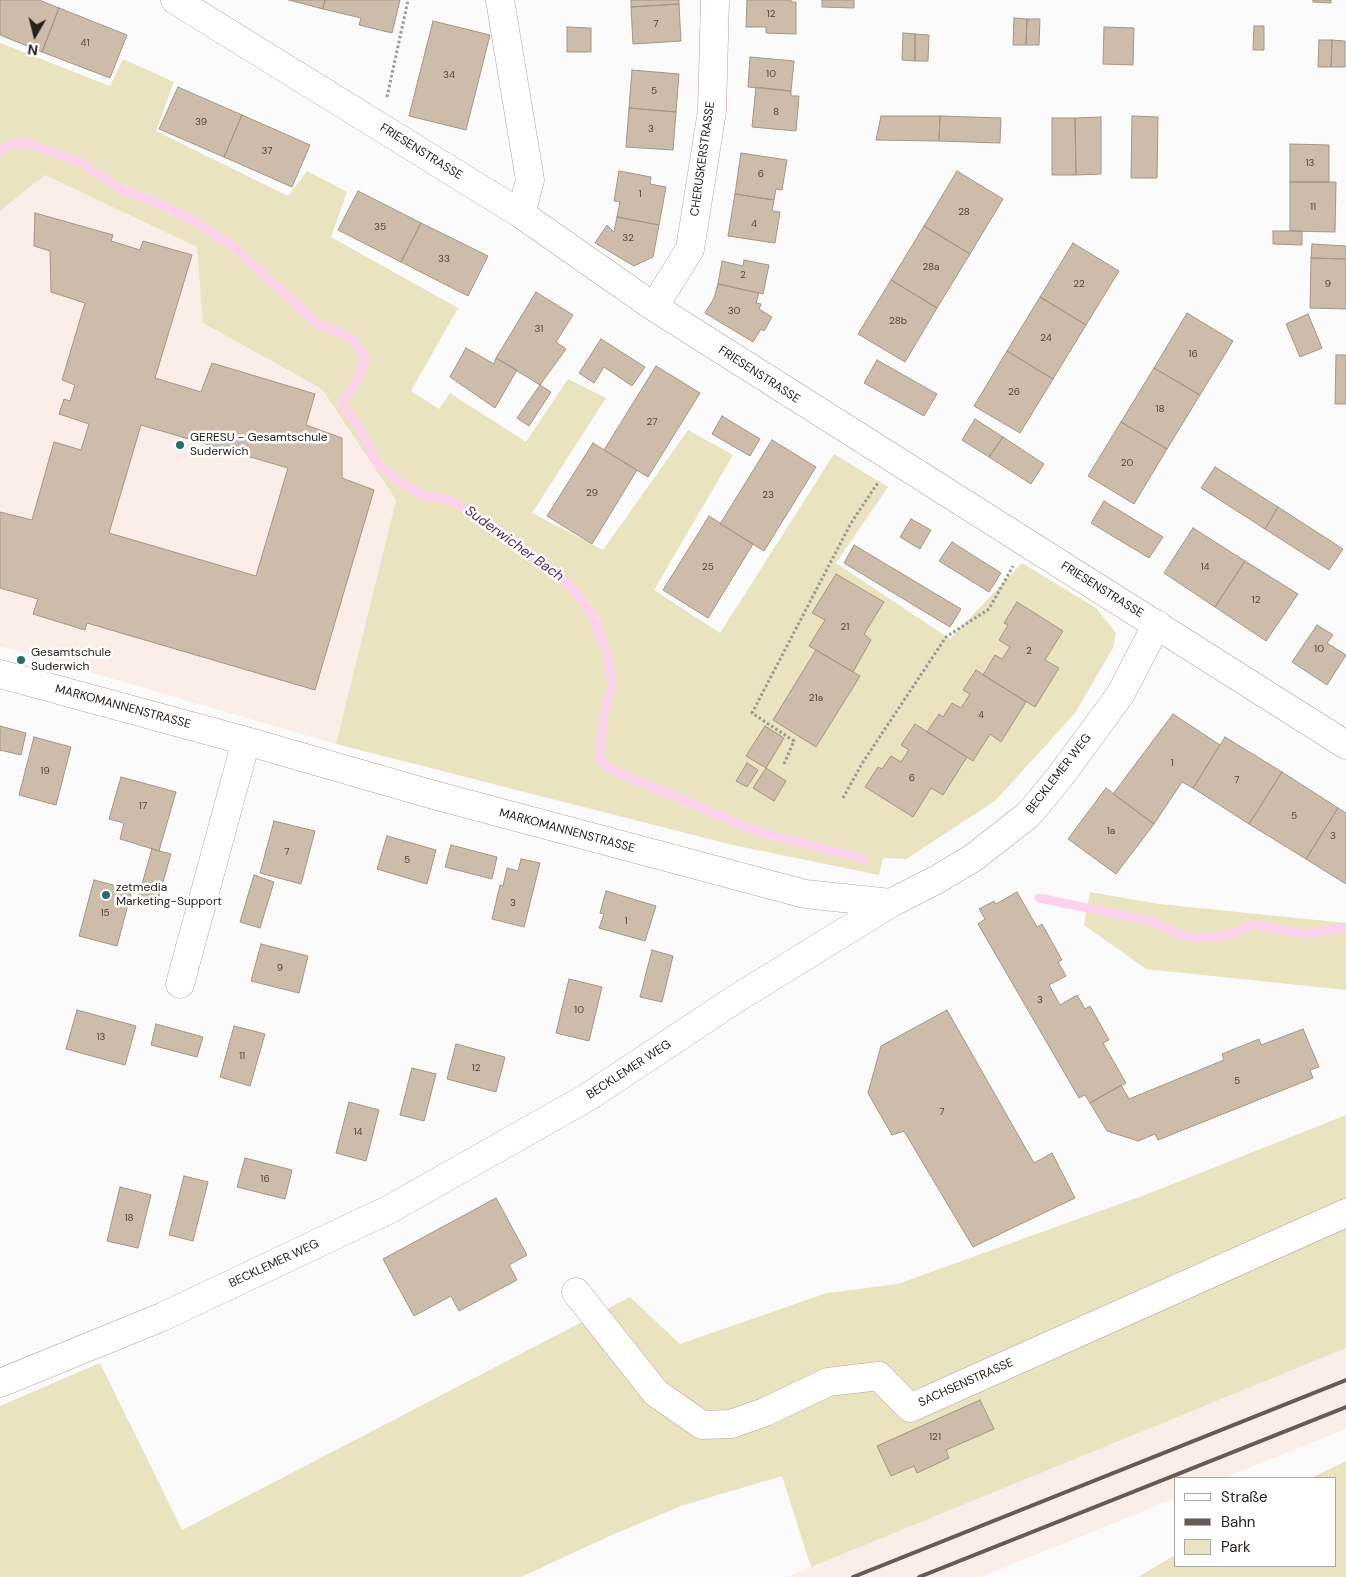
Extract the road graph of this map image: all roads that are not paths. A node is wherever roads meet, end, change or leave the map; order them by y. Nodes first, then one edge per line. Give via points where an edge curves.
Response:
1 (175, 0) edge
2 (500, 0) edge
3 (715, 0) edge
4 (521, 214) junction
5 (654, 308) junction
6 (1157, 624) junction
7 (0, 674) edge
8 (246, 741) junction
9 (1346, 745) edge
10 (891, 903) junction
11 (180, 984) dead end
12 (1346, 1214) edge
13 (576, 1292) dead end
14 (0, 1383) edge

1 - 4 street, FRIESENSTRASSE
2 - 4 street via 530,180
3 - 5 street, CHERUSKERSTRASSE via 712,111 690,249
4 - 5 street, FRIESENSTRASSE
5 - 6 street, FRIESENSTRASSE
6 - 9 street, FRIESENSTRASSE
6 - 10 street, BECKLEMER WEG via 1120,695 1029,814 973,858
7 - 8 street, MARKOMANNENSTRASSE
8 - 10 street, MARKOMANNENSTRASSE via 805,894
8 - 11 street
10 - 14 street, BECKLEMER WEG via 734,1000 588,1097 390,1209 162,1317
12 - 13 street, SACHSENSTRASSE via 910,1408 879,1376 828,1382 731,1424 702,1425 656,1393

